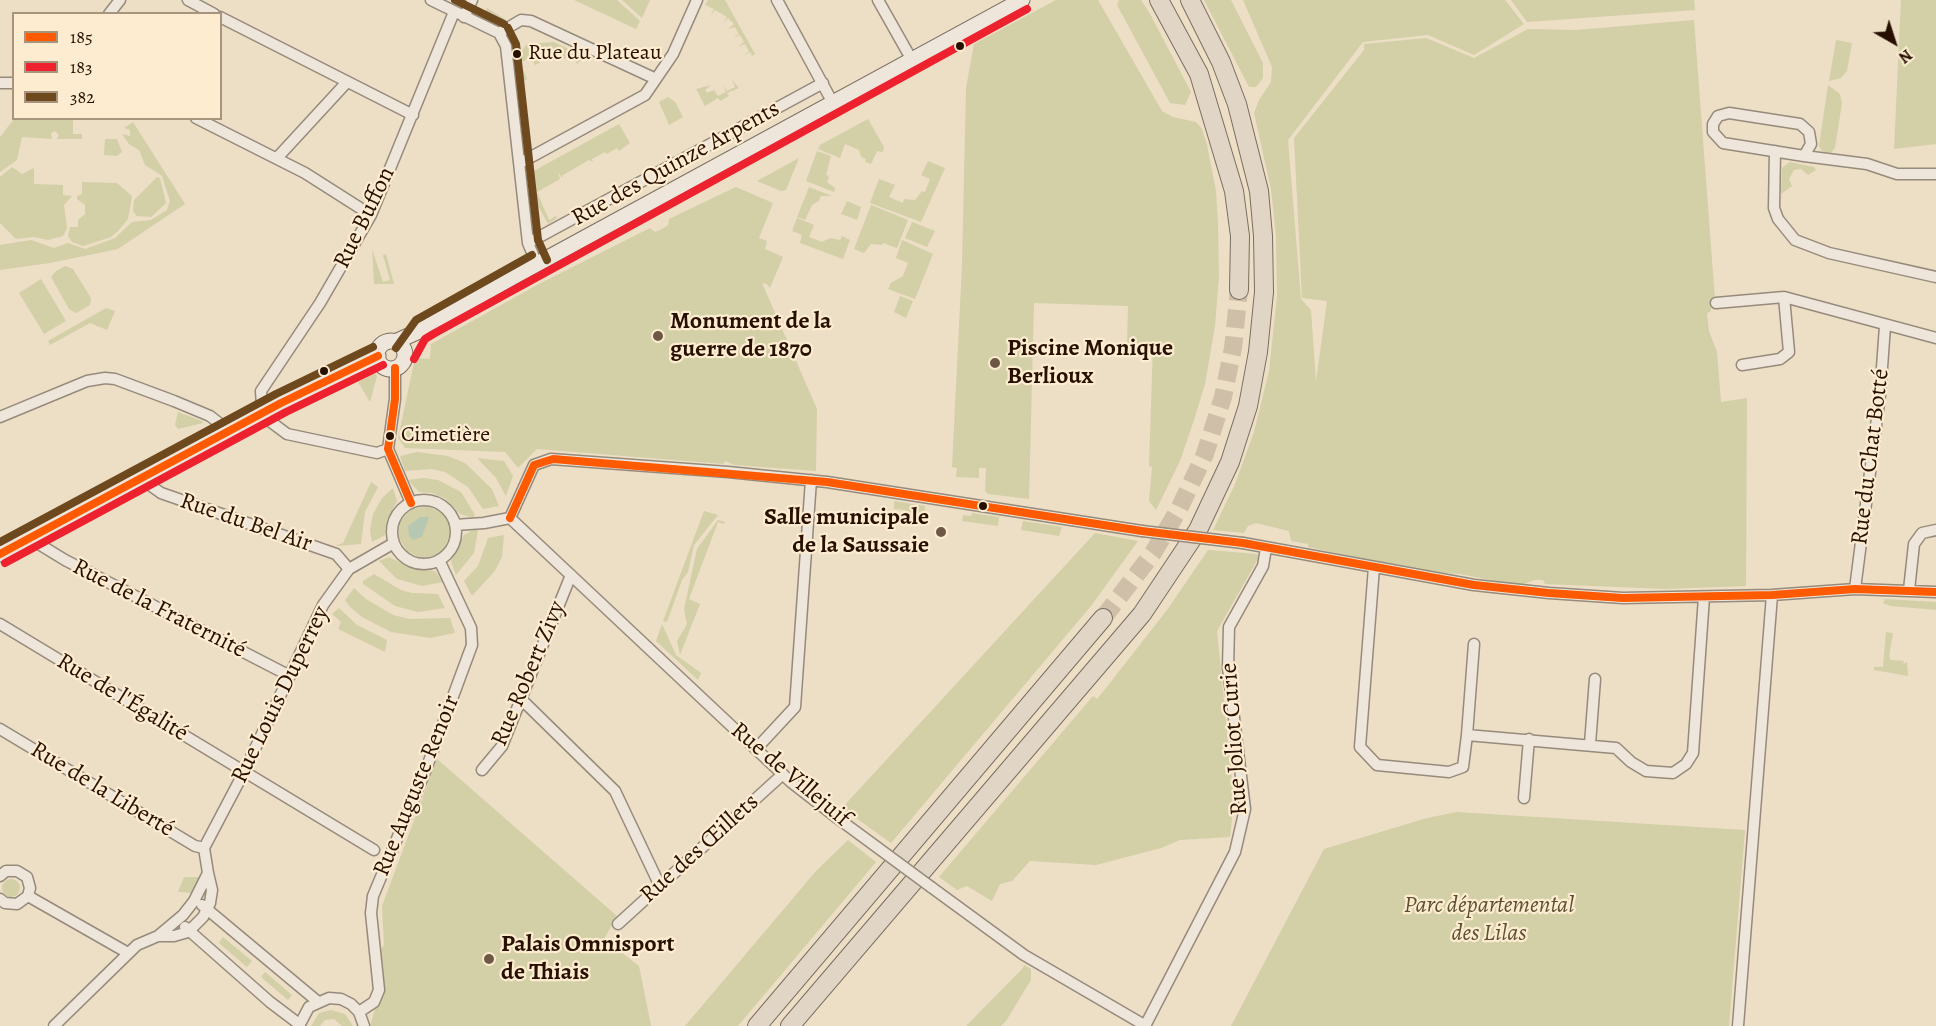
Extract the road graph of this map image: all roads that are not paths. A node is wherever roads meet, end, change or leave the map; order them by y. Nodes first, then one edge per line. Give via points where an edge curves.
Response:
1 (120, 0) edge
2 (188, 0) edge
3 (431, 0) edge
4 (472, 0) edge
5 (698, 0) edge
6 (777, 0) edge
7 (878, 0) edge
8 (1022, 0) edge
9 (1159, 0) edge
10 (1190, 0) edge
11 (111, 12) edge
12 (210, 12) edge
13 (453, 12) junction
14 (464, 17) junction
15 (222, 18) edge
16 (499, 33) junction
17 (913, 62) junction
18 (656, 79) junction
19 (347, 82) junction
20 (823, 83) junction
21 (834, 105) junction
22 (413, 115) junction
23 (200, 120) edge
24 (1775, 151) junction
25 (1804, 156) junction
26 (277, 158) junction
27 (520, 163) junction
28 (1936, 174) edge
29 (371, 215) junction
30 (528, 243) junction
31 (537, 264) junction
32 (1936, 278) edge
33 (1239, 290) tunnel mouth
34 (1784, 297) junction
35 (1716, 303) dead end
36 (1885, 326) junction
37 (417, 332) junction
38 (1936, 338) edge
39 (395, 342) junction
40 (405, 354) junction
41 (378, 356) junction
42 (1742, 365) dead end
43 (395, 368) junction
44 (265, 411) junction
45 (0, 417) edge
46 (229, 431) junction
47 (388, 449) junction
48 (140, 478) junction
49 (811, 480) junction
50 (411, 503) junction
51 (510, 518) junction
52 (455, 525) junction
53 (1936, 530) edge
54 (29, 538) junction
55 (394, 543) junction
56 (1266, 548) junction
57 (0, 554) edge
58 (439, 560) junction
59 (1374, 567) junction
60 (349, 569) junction
61 (571, 575) junction
62 (1855, 589) junction
63 (1909, 590) junction
64 (1936, 592) edge
65 (1772, 595) junction
66 (1704, 597) junction
67 (1103, 618) tunnel mouth
68 (0, 624) edge
69 (1474, 644) dead end
70 (290, 676) junction
71 (1595, 680) dead end
72 (521, 699) junction
73 (0, 729) edge
74 (1467, 735) junction
75 (1529, 739) junction
76 (1590, 744) junction
77 (756, 749) junction
78 (482, 770) dead end
79 (244, 772) junction
80 (783, 774) junction
81 (1524, 798) dead end
82 (204, 848) junction
83 (374, 850) dead end
84 (208, 873) junction
85 (0, 876) edge
86 (660, 886) junction
87 (28, 896) junction
88 (0, 899) edge
89 (195, 901) junction
90 (207, 909) junction
91 (180, 919) junction
92 (618, 924) dead end
93 (188, 932) junction
94 (158, 936) junction
95 (128, 953) junction
96 (317, 1001) junction
97 (359, 1012) junction
98 (299, 1025) edge
99 (54, 1026) edge
100 (364, 1026) edge
101 (757, 1026) edge
102 (790, 1026) edge
103 (1146, 1026) edge
104 (1738, 1026) edge

1 - 11 street
2 - 12 street
3 - 13 street
4 - 14 street
5 - 18 street via 673,54
6 - 20 street
7 - 17 street
8 - 17 main road
9 - 33 highway via 1198,74 1234,191 1240,236
10 - 102 highway via 1237,104 1258,191 1263,236 1264,292 1258,352 1248,406 1230,462 1198,530 1142,614
13 - 14 street
13 - 22 street, Rue Buffon
14 - 16 street
15 - 19 street
16 - 18 street via 521,20 531,21
16 - 27 street via 506,46
17 - 21 main road
18 - 27 street via 642,97
19 - 22 street
19 - 26 street
20 - 21 street
20 - 30 street, Rue des Quinze Arpents
21 - 31 main road
22 - 29 street, Rue Buffon
23 - 26 street
24 - 25 street
24 - 25 street via 1723,143 1713,132 1713,124 1718,116 1729,113 1800,124 1812,140
24 - 32 street via 1774,208 1795,240 1829,253
25 - 28 street via 1867,164 1897,174
26 - 29 street
27 - 30 street
29 - 44 street, Rue Buffon via 320,303 263,385 260,397
30 - 31 street
31 - 37 main road
34 - 35 street
34 - 36 street
34 - 42 street via 1789,352 1780,359
36 - 38 street
36 - 62 street, Rue du Chat Botté
37 - 39 main road
37 - 40 main road
39 - 40 main road
39 - 41 main road via 383,344
40 - 43 main road
41 - 43 main road via 384,366
41 - 44 main road
43 - 47 street
44 - 46 main road
44 - 47 street via 276,428 287,434 377,453
45 - 46 street via 87,381 105,378 210,416
46 - 48 main road
47 - 50 street
48 - 54 main road
48 - 60 street, Rue du Bel Air via 161,493 336,554
49 - 51 street via 548,459 533,467
49 - 56 street, bridge
49 - 77 street via 795,707
50 - 52 street via 437,502 446,508
50 - 55 street via 394,522
51 - 52 street
51 - 61 street, Rue de Villejuif
52 - 58 street via 453,545
53 - 63 street via 1922,533 1914,544
54 - 57 main road
54 - 70 street, Rue de la Fraternité via 64,560
55 - 58 street via 408,560
55 - 60 street, Rue Louis Duperrey
56 - 59 street
56 - 103 street, Rue Joliot Curie via 1263,566 1229,627 1228,668 1245,809 1235,852
58 - 97 street, Rue Auguste Renoir via 471,628 472,645 373,896 371,913 379,990 376,1000
59 - 66 street via 1474,585 1549,593 1623,598
59 - 74 street via 1360,747 1377,765 1449,772 1463,767
60 - 70 street, Rue Louis Duperrey via 323,605
61 - 72 street, Rue Robert Zivy
61 - 77 street, Rue de Villejuif
62 - 63 street
62 - 65 street
63 - 64 street
65 - 66 street
65 - 104 street
66 - 76 street via 1691,759 1673,773 1646,771 1616,748
67 - 101 highway
68 - 79 street, Rue de l'Égalité
69 - 74 street
70 - 79 street, Rue Louis Duperrey
71 - 76 street
72 - 78 street, Rue Robert Zivy via 500,750
72 - 86 street via 615,791
73 - 82 street, Rue de la Liberté
74 - 75 street
75 - 76 street
75 - 81 street
77 - 80 street, Rue de Villejuif
79 - 82 street, Rue Louis Duperrey
79 - 83 street, Rue de l'Égalité
80 - 86 street, Rue des Œillets
80 - 103 street, Rue de Villejuif, bridge via 1024,955
82 - 84 street
84 - 89 street
84 - 90 street via 212,890
85 - 87 street via 11,870 23,873 30,882
86 - 92 street, Rue des Œillets
87 - 88 street via 16,904
87 - 95 street
89 - 90 street
89 - 91 street
90 - 93 street
90 - 96 street
91 - 93 street
91 - 94 street
93 - 94 street
93 - 98 street
94 - 95 street via 141,942
95 - 99 street
96 - 97 street via 341,999
96 - 98 street via 305,1010
97 - 100 street

